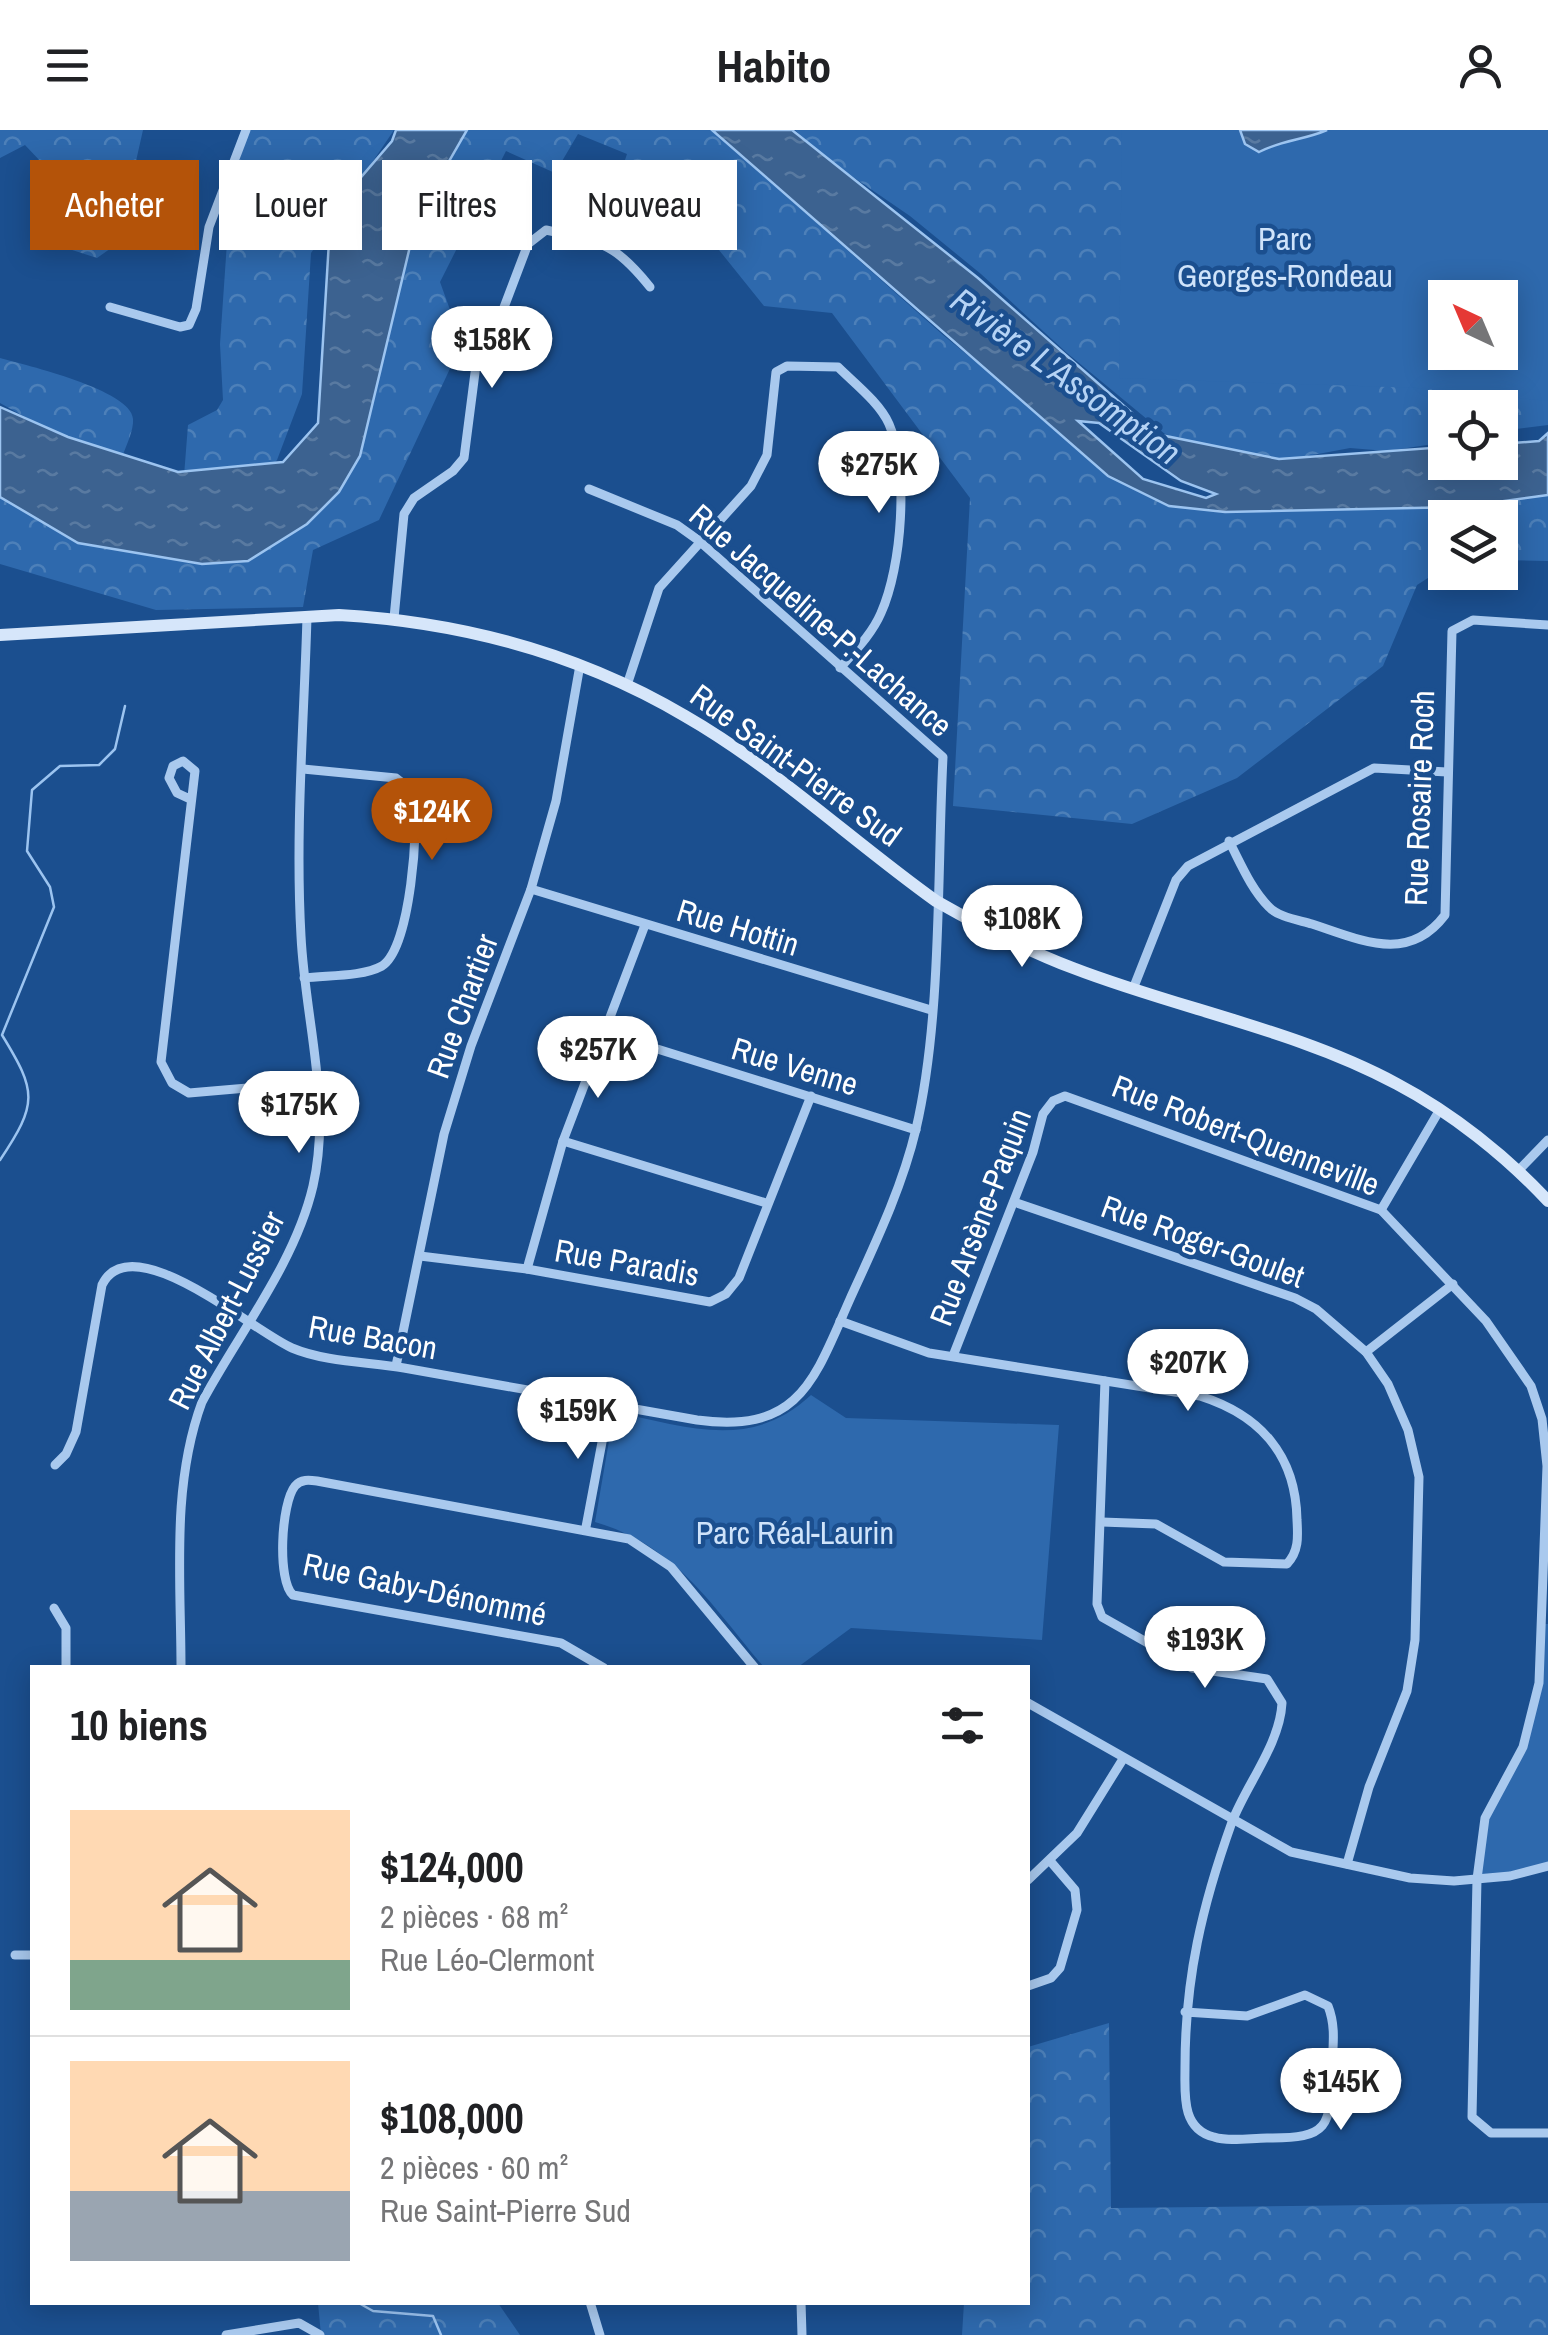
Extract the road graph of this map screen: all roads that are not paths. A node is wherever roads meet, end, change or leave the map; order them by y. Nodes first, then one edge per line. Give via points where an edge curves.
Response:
1 (246, 130) edge
2 (650, 287) dead end
3 (110, 307) dead end
4 (589, 489) dead end
5 (698, 540) junction
6 (307, 616) junction
7 (394, 618) junction
8 (1548, 625) edge
9 (0, 635) edge
10 (580, 665) junction
11 (840, 668) junction
12 (626, 685) junction
13 (303, 769) junction
14 (1447, 772) junction
15 (190, 799) dead end
16 (1229, 842) junction
17 (531, 889) junction
18 (936, 901) junction
19 (644, 925) junction
20 (304, 978) junction
21 (1133, 989) junction
22 (931, 1010) junction
23 (602, 1032) junction
24 (318, 1082) junction
25 (812, 1096) junction
26 (1057, 1098) joint
27 (1439, 1111) junction
28 (916, 1130) junction
29 (1548, 1140) edge
30 (564, 1141) junction
31 (1518, 1170) junction
32 (1548, 1201) edge
33 (1014, 1202) junction
34 (766, 1203) junction
35 (1382, 1210) junction
36 (420, 1256) junction
37 (527, 1269) junction
38 (1452, 1284) junction
39 (248, 1321) junction
40 (840, 1322) junction
41 (1366, 1352) junction
42 (954, 1356) junction
43 (396, 1366) junction
44 (1105, 1381) junction
45 (608, 1404) junction
46 (55, 1465) dead end
47 (1102, 1522) junction
48 (586, 1528) junction
49 (1547, 1544) edge
50 (54, 1608) dead end
51 (66, 1665) edge
52 (181, 1665) edge
53 (599, 1665) edge
54 (752, 1665) edge
55 (1030, 1704) edge
56 (1123, 1759) junction
57 (1233, 1821) junction
58 (1050, 1862) junction
59 (1347, 1864) junction
60 (1548, 1866) edge
61 (1030, 1878) edge
62 (1477, 1879) junction
63 (30, 1955) edge
64 (15, 1956) dead end
65 (1030, 1985) edge
66 (1185, 2012) junction
67 (1548, 2133) edge
68 (591, 2305) edge
69 (801, 2305) edge
70 (226, 2335) edge
71 (320, 2335) edge
72 (600, 2335) edge
73 (802, 2335) edge

1 - 3 street via 209,227 189,324
2 - 7 street via 622,251 546,230 528,244 476,365 464,458 404,514
4 - 5 street, Rue Jacqueline-P.-Lachance
5 - 11 street, Rue Jacqueline-P.-Lachance
5 - 11 street via 751,486 767,455 776,372 787,366 838,367 889,423 899,480 897,556 888,594 871,632
5 - 12 street via 659,588
6 - 7 street, Rue Saint-Pierre Sud
6 - 9 street, Rue Saint-Pierre Sud
6 - 13 street, Rue Albert-Lussier
7 - 10 street, Rue Saint-Pierre Sud via 530,645
8 - 14 street, Rue Rosaire Roch via 1473,620 1452,631
10 - 12 street, Rue Saint-Pierre Sud
10 - 17 street, Rue Chartier via 556,802
11 - 18 street, Rue Jacqueline-P.-Lachance via 943,757
12 - 18 street, Rue Saint-Pierre Sud via 720,739
13 - 20 street, Rue Albert-Lussier
13 - 20 street via 396,778 414,792 417,811 395,951 374,969
14 - 16 street via 1374,768
14 - 16 street, Rue Rosaire Roch via 1444,916 1429,936 1373,944 1272,911
15 - 24 street via 164,1074 190,1093
16 - 21 street via 1176,880
17 - 19 street, Rue Hottin
17 - 36 street, Rue Chartier via 444,1134
18 - 21 street, Rue Saint-Pierre Sud via 1034,952
18 - 22 street, Rue Bacon
19 - 22 street, Rue Hottin
19 - 23 street
20 - 24 street, Rue Albert-Lussier
21 - 27 street, Rue Saint-Pierre Sud via 1345,1059
22 - 28 street, Rue Bacon
23 - 25 street, Rue Venne
23 - 30 street
24 - 39 street, Rue Albert-Lussier via 320,1138 311,1192
25 - 28 street, Rue Venne
25 - 34 street, Rue Paradis
26 - 33 street, Rue Arsène-Paquin via 1044,1114
26 - 35 street, Rue Robert-Quenneville via 1072,1097
27 - 31 street, Rue Saint-Pierre Sud
27 - 35 street
28 - 40 street, Rue Bacon
29 - 31 street
30 - 34 street
30 - 37 street
31 - 32 street, Rue Saint-Pierre Sud
33 - 41 street, Rue Roger-Goulet via 1276,1290 1316,1309
33 - 42 street, Rue Arsène-Paquin
34 - 37 street, Rue Paradis via 739,1278 720,1300
35 - 38 street, Rue Robert-Quenneville
36 - 37 street, Rue Paradis
36 - 43 street, Rue Chartier
38 - 41 street
38 - 49 street, Rue Robert-Quenneville via 1531,1386 1547,1466
39 - 43 street, Rue Bacon via 299,1350
39 - 46 street, Rue Bacon via 152,1269 120,1266 108,1273 76,1432
39 - 52 street, Rue Albert-Lussier via 202,1402 185,1460
40 - 42 street via 901,1346
40 - 45 street, Rue Bacon via 806,1391 754,1422
41 - 59 street, Rue Roger-Goulet via 1408,1430 1421,1524 1407,1690
42 - 44 street
43 - 45 street, Rue Bacon
44 - 47 street
44 - 47 street via 1200,1396 1263,1430 1291,1474 1297,1540 1287,1564 1224,1562 1156,1524
45 - 48 street
47 - 57 street via 1097,1604 1106,1621 1192,1668 1252,1674 1277,1689 1282,1713
48 - 53 street, Rue Gaby-Dénommé via 306,1480 293,1488 286,1512 281,1578 292,1594 562,1643
48 - 54 street via 629,1539 658,1556
49 - 62 street, Rue Robert-Quenneville via 1533,1720 1485,1818
50 - 51 street via 66,1628
55 - 56 street
56 - 57 street
56 - 58 street via 1088,1818
57 - 59 street via 1291,1852
57 - 66 street via 1190,1960
58 - 61 street
58 - 65 street via 1074,1890 1077,1910 1060,1968
59 - 62 street via 1410,1878
60 - 62 street
62 - 67 street, Rue Robert-Quenneville via 1472,2117 1491,2133
63 - 64 street
66 - 66 street via 1185,2111 1198,2130 1214,2138 1305,2139 1322,2127 1331,2094 1334,2022 1328,2006 1305,1995 1246,2016
68 - 72 street
69 - 73 street
70 - 71 street via 299,2323

